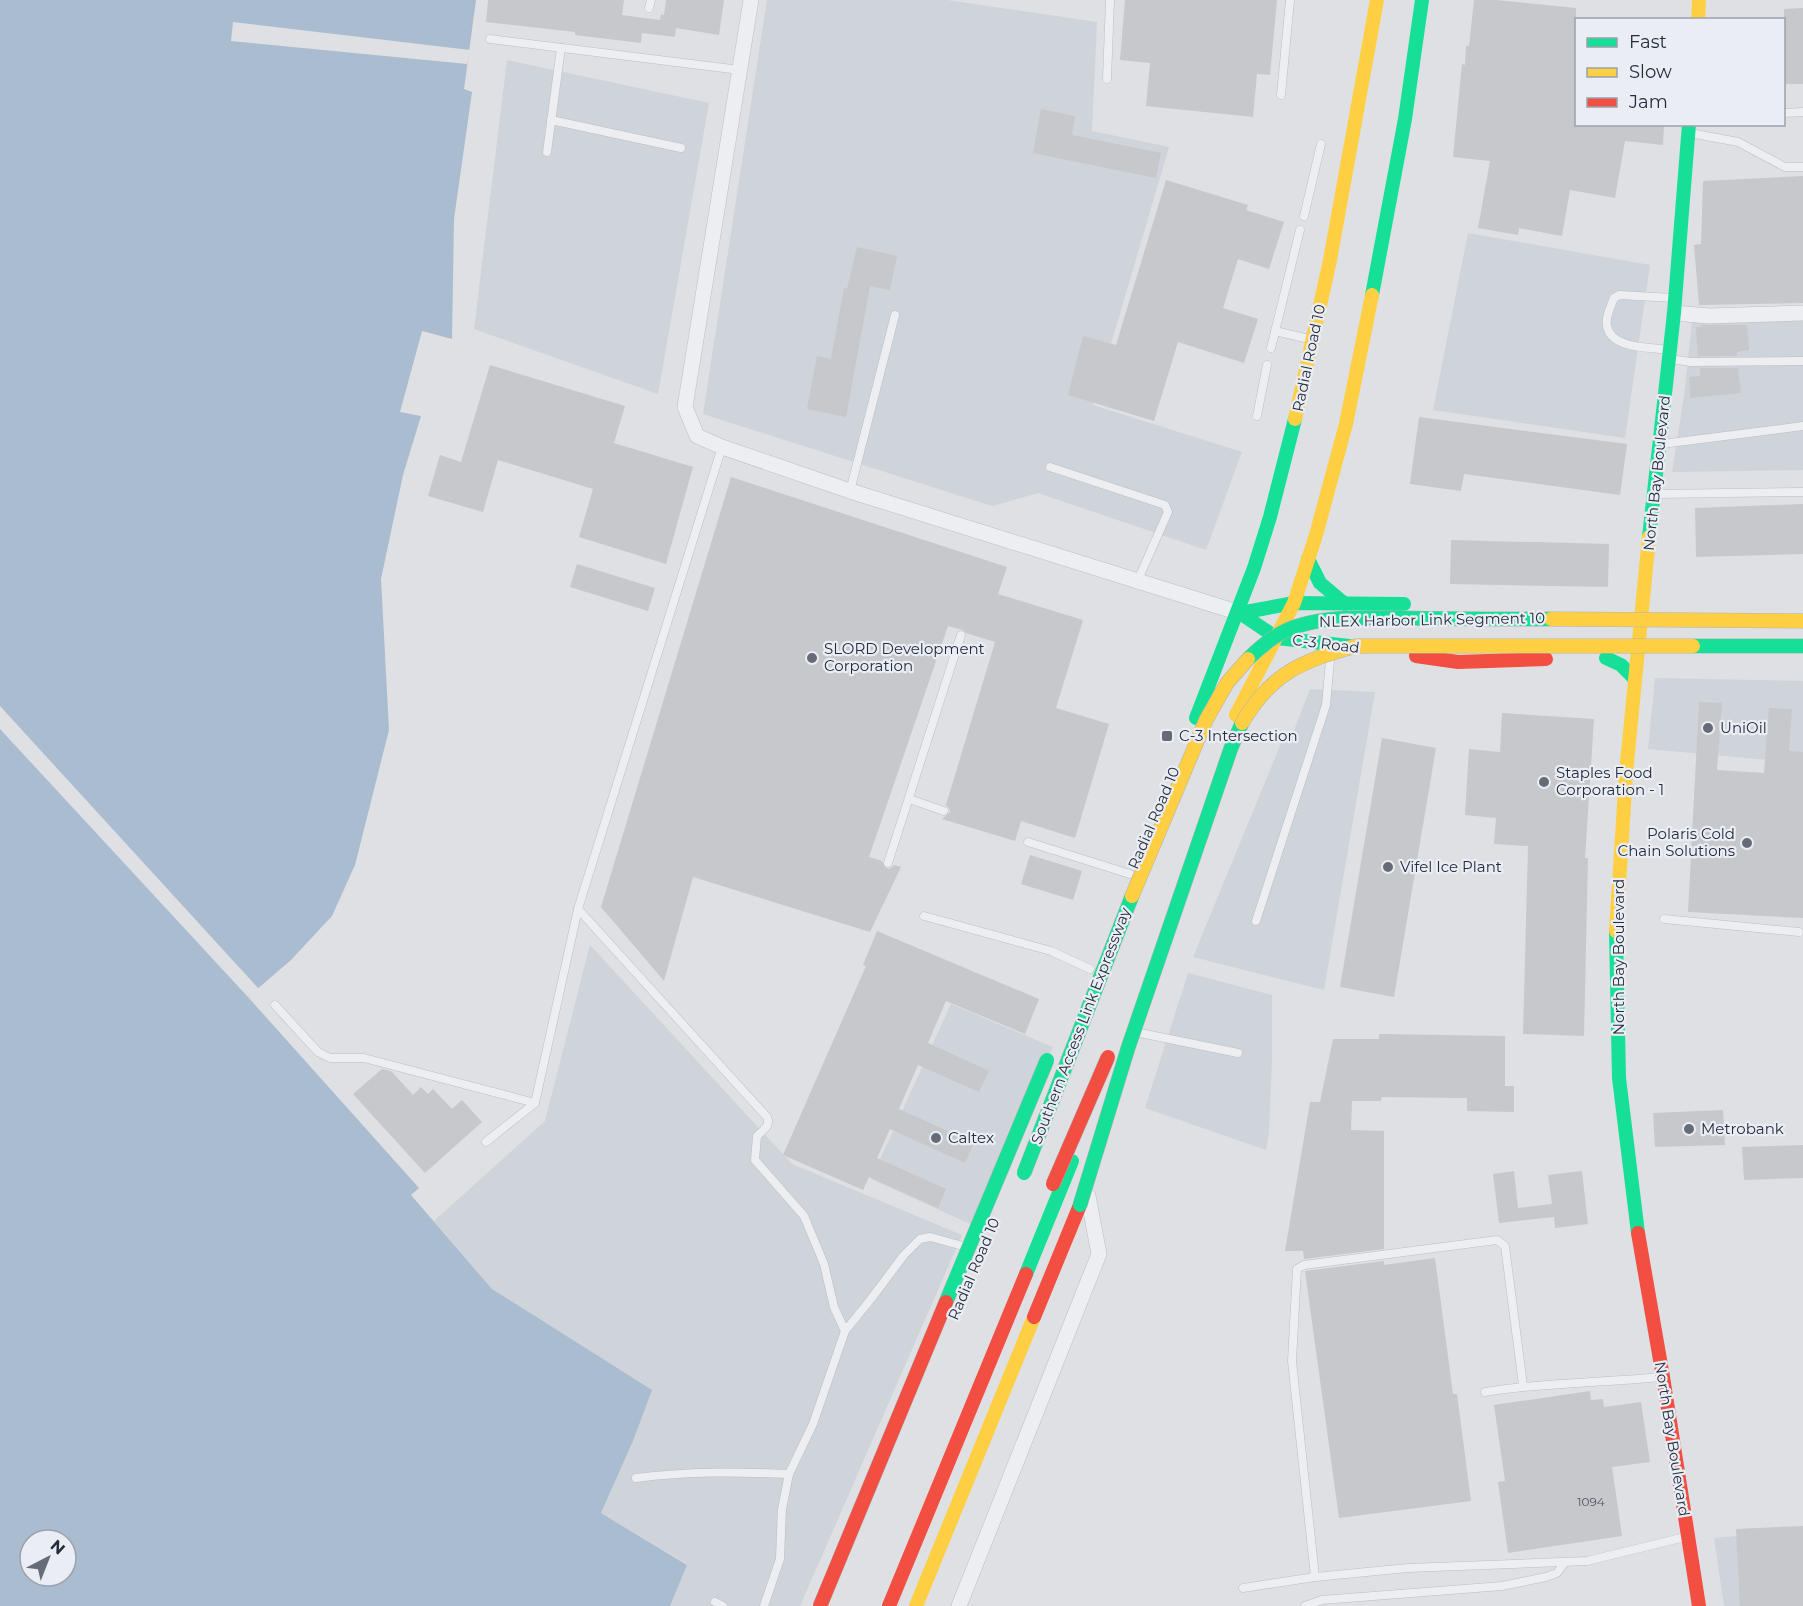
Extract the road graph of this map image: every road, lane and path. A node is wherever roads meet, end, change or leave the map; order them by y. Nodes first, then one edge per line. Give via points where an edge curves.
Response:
1 (752, 0) edge
2 (1110, 0) edge
3 (1290, 0) edge
4 (1377, 0) edge
5 (1422, 0) edge
6 (1699, 0) edge
7 (1698, 18) edge
8 (490, 39) dead end
9 (561, 48) junction
10 (740, 70) junction
11 (1107, 79) dead end
12 (1281, 95) dead end
13 (1803, 112) edge
14 (1785, 113) edge
15 (551, 120) junction
16 (1689, 129) edge
17 (1321, 144) dead end
18 (681, 148) dead end
19 (547, 152) dead end
20 (1803, 167) edge
21 (1304, 216) dead end
22 (1300, 230) dead end
23 (1675, 306) junction
24 (1803, 313) edge
25 (895, 315) dead end
26 (1275, 331) junction
27 (1313, 340) junction
28 (1270, 348) dead end
29 (1670, 355) junction
30 (1803, 361) edge
31 (1267, 365) dead end
32 (1257, 416) dead end
33 (1803, 426) edge
34 (1660, 444) junction
35 (722, 447) junction
36 (1050, 467) dead end
37 (850, 490) junction
38 (1803, 492) edge
39 (1654, 494) junction
40 (1308, 559) junction
41 (1137, 582) junction
42 (1294, 603) junction
43 (1345, 603) junction
44 (1641, 608) junction
45 (1803, 609) edge
46 (1240, 613) junction
47 (1803, 621) edge
48 (962, 635) dead end
49 (1277, 638) junction
50 (1329, 644) junction
51 (1803, 646) edge
52 (1803, 653) edge
53 (1637, 657) junction
54 (1606, 658) junction
55 (1635, 679) junction
56 (1244, 700) junction
57 (909, 799) junction
58 (944, 811) dead end
59 (1028, 842) dead end
60 (888, 863) dead end
61 (1134, 877) junction
62 (1179, 896) junction
63 (578, 909) junction
64 (924, 916) dead end
65 (1664, 919) dead end
66 (1256, 921) dead end
67 (1799, 932) dead end
68 (1090, 969) junction
69 (1083, 984) dead end
70 (275, 1005) dead end
71 (1118, 1036) junction
72 (1052, 1049) dead end
73 (1238, 1053) dead end
74 (535, 1103) junction
75 (1032, 1124) junction
76 (486, 1142) dead end
77 (1078, 1145) junction
78 (1024, 1173) dead end
79 (1053, 1184) dead end
80 (982, 1251) junction
81 (845, 1331) junction
82 (1663, 1377) junction
83 (1523, 1385) junction
84 (1485, 1392) dead end
85 (789, 1474) junction
86 (636, 1478) dead end
87 (1688, 1536) junction
88 (1565, 1562) junction
89 (1315, 1577) junction
90 (1244, 1587) dead end
91 (715, 1602) dead end
92 (723, 1606) edge
93 (764, 1606) edge
94 (819, 1606) edge
95 (834, 1606) edge
96 (889, 1606) edge
97 (916, 1606) edge
98 (959, 1606) edge
99 (1305, 1606) edge
100 (1699, 1606) edge

1 - 10 street
2 - 11 lane
3 - 12 lane
4 - 27 main road, Radial Road 10
5 - 40 main road via 1405,118 1346,424
6 - 7 main road
8 - 9 lane
9 - 10 lane
9 - 15 lane
10 - 35 street via 685,407 697,436
13 - 14 lane
15 - 18 lane
15 - 19 lane
16 - 20 lane via 1738,142 1785,167
16 - 23 main road, North Bay Boulevard
17 - 21 lane
22 - 26 lane
23 - 24 street via 1709,316
23 - 29 main road, North Bay Boulevard
23 - 29 lane via 1619,295 1614,298 1606,324 1619,343
25 - 37 lane
26 - 27 lane
26 - 28 lane
27 - 46 main road, Radial Road 10 via 1270,519
29 - 30 lane via 1691,362
29 - 34 main road, North Bay Boulevard
31 - 32 lane
33 - 34 lane
34 - 39 main road, North Bay Boulevard
35 - 37 street
35 - 63 lane
36 - 41 lane via 1165,505 1168,512
37 - 41 street
38 - 39 lane
39 - 44 main road, North Bay Boulevard
40 - 42 main road
40 - 43 main road via 1320,583
41 - 46 street
42 - 43 main road
42 - 46 main road
42 - 49 main road
43 - 44 main road
44 - 45 main road
44 - 53 main road, North Bay Boulevard
46 - 49 main road, C-3 Road
46 - 61 main road, Radial Road 10
47 - 61 main road, NLEX Harbor Link Segment 10, bridge via 1377,618 1310,621 1287,629 1263,645 1235,673 1214,704
48 - 57 lane
49 - 50 main road, C-3 Road
49 - 56 main road
50 - 54 main road, C-3 Road via 1458,662
50 - 56 main road via 1296,657 1268,676
50 - 66 lane via 1326,705
51 - 62 main road, NLEX Harbor Link Segment 10, bridge via 1376,645 1356,646 1317,657 1276,678 1249,708 1239,726
52 - 53 main road, C-3 Road
53 - 54 main road, C-3 Road
53 - 55 main road, North Bay Boulevard
54 - 55 main road via 1621,665
55 - 82 main road, North Bay Boulevard via 1616,919 1619,1078 1639,1243
56 - 71 main road
57 - 58 lane
57 - 60 lane
59 - 61 lane
61 - 68 main road, Radial Road 10
61 - 69 main road, bridge
61 - 78 main road, Southern Access Link Expressway, bridge
62 - 71 main road, bridge
62 - 97 main road, bridge via 1080,1205
63 - 74 lane
63 - 81 lane via 767,1117 767,1126 757,1137 755,1160 804,1216
64 - 68 lane via 1051,951
65 - 67 lane
68 - 75 main road, Radial Road 10
70 - 74 lane via 318,1052 330,1058 364,1058
71 - 73 lane
71 - 77 main road
71 - 79 main road, bridge
72 - 94 main road, bridge
74 - 76 lane
75 - 77 main road
75 - 80 main road, Radial Road 10
77 - 96 main road
77 - 98 street via 1099,1254
80 - 81 lane via 930,1237 920,1239
80 - 95 main road, Radial Road 10
81 - 85 lane via 813,1424
82 - 83 lane
82 - 87 main road, North Bay Boulevard
83 - 84 lane
83 - 89 lane via 1505,1246 1497,1240 1297,1269 1292,1361
85 - 86 lane via 706,1471
85 - 93 lane via 782,1509 780,1558
87 - 88 lane via 1587,1561
87 - 100 main road, North Bay Boulevard
88 - 89 lane via 1408,1568
88 - 99 lane via 1557,1573 1502,1586 1322,1600
89 - 90 lane
91 - 92 lane

